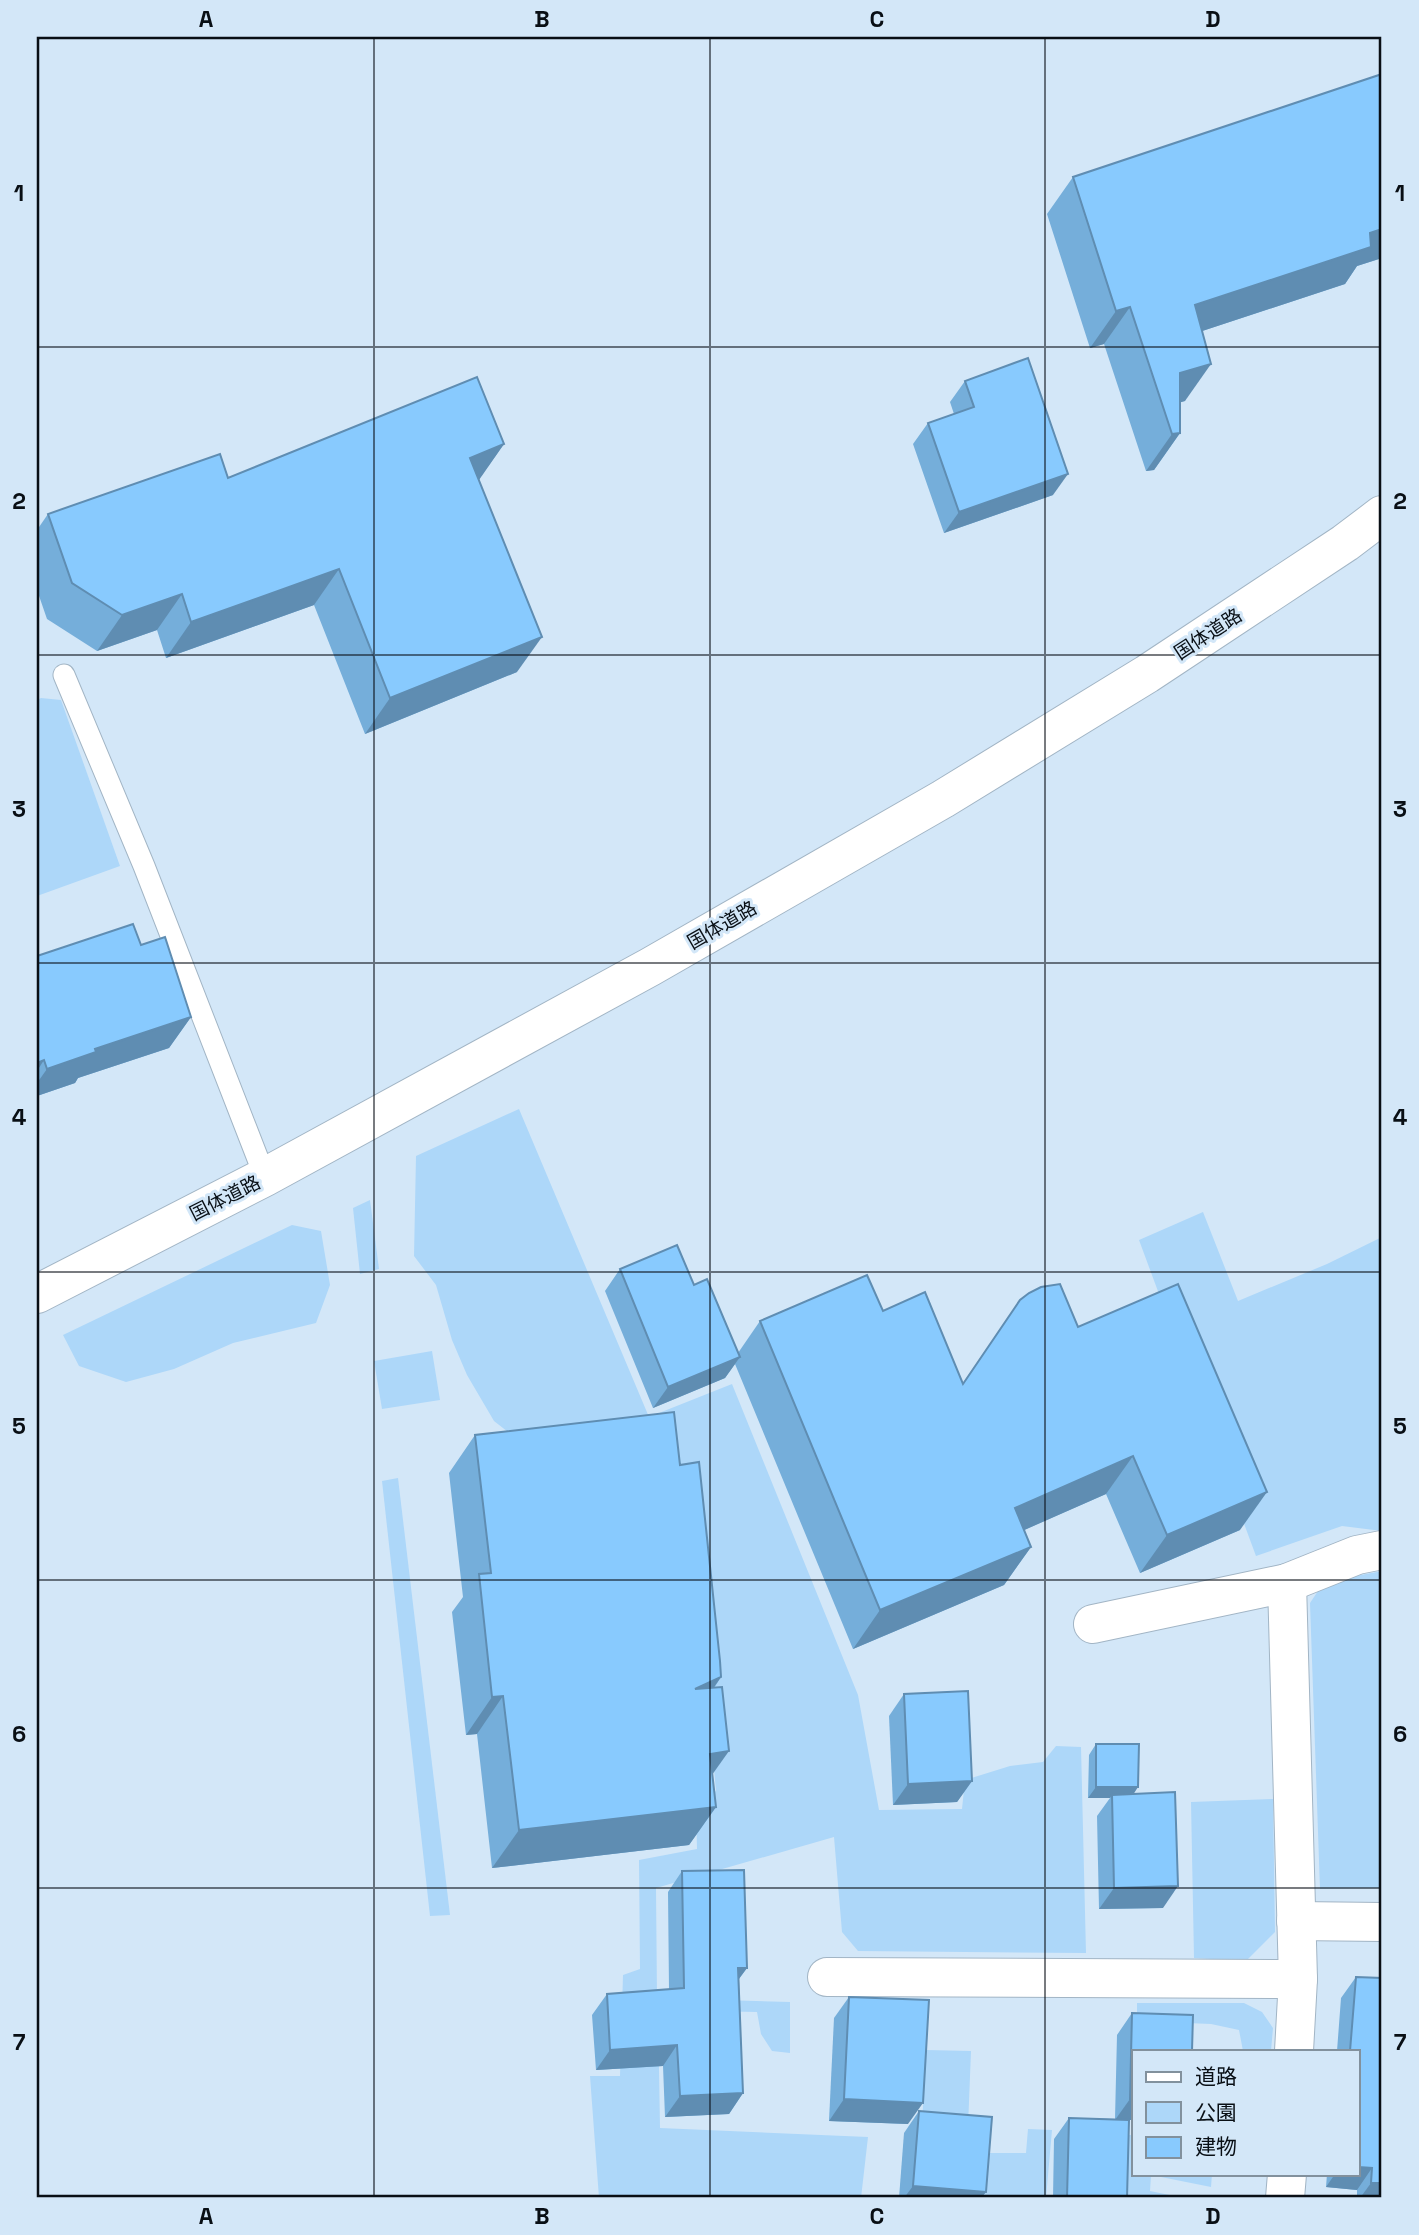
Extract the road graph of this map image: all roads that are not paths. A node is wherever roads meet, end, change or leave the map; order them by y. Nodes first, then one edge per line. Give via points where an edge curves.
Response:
1 (1382, 515) edge
2 (64, 675) dead end
3 (265, 1177) junction
4 (37, 1294) edge
5 (1382, 1550) edge
6 (1287, 1583) junction
7 (1093, 1624) dead end
8 (1296, 1921) junction
9 (1382, 1922) edge
10 (827, 1977) dead end
11 (1298, 1979) junction
12 (1294, 2050) edge
13 (1287, 2176) edge
14 (1285, 2198) edge

1 - 3 street, 国体道路 via 1147,674 943,799 650,967
2 - 3 lane
3 - 4 street, 国体道路
5 - 6 street
6 - 7 street
6 - 8 street
8 - 9 street
8 - 11 street
10 - 11 street
11 - 12 street
13 - 14 street

